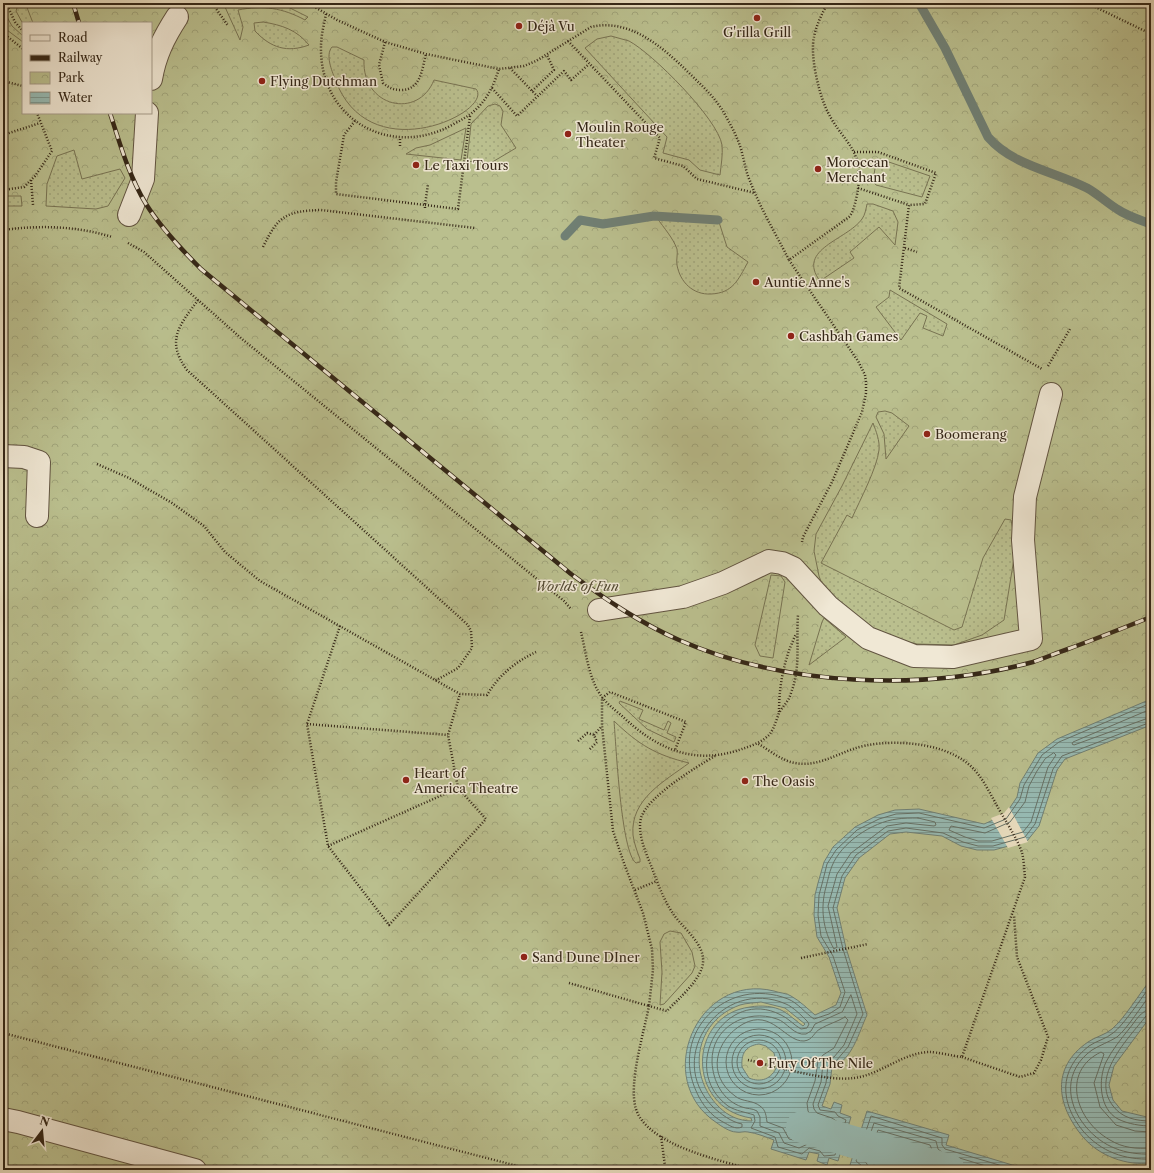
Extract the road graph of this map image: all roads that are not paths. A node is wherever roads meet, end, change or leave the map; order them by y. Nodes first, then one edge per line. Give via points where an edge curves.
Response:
1 (177, 17) dead end
2 (152, 72) edge
3 (147, 114) edge
4 (129, 215) dead end
5 (1051, 394) dead end
6 (3, 456) edge
7 (37, 516) dead end
8 (599, 610) dead end
9 (3, 1119) edge
10 (195, 1170) edge

1 - 2 street via 163,38
3 - 4 street via 143,179
5 - 8 street via 1025,497 1023,540 1031,639 953,657 914,656 868,638 828,606 788,565 776,561 769,561 723,583 683,597
6 - 7 street via 24,457 39,462
9 - 10 street

